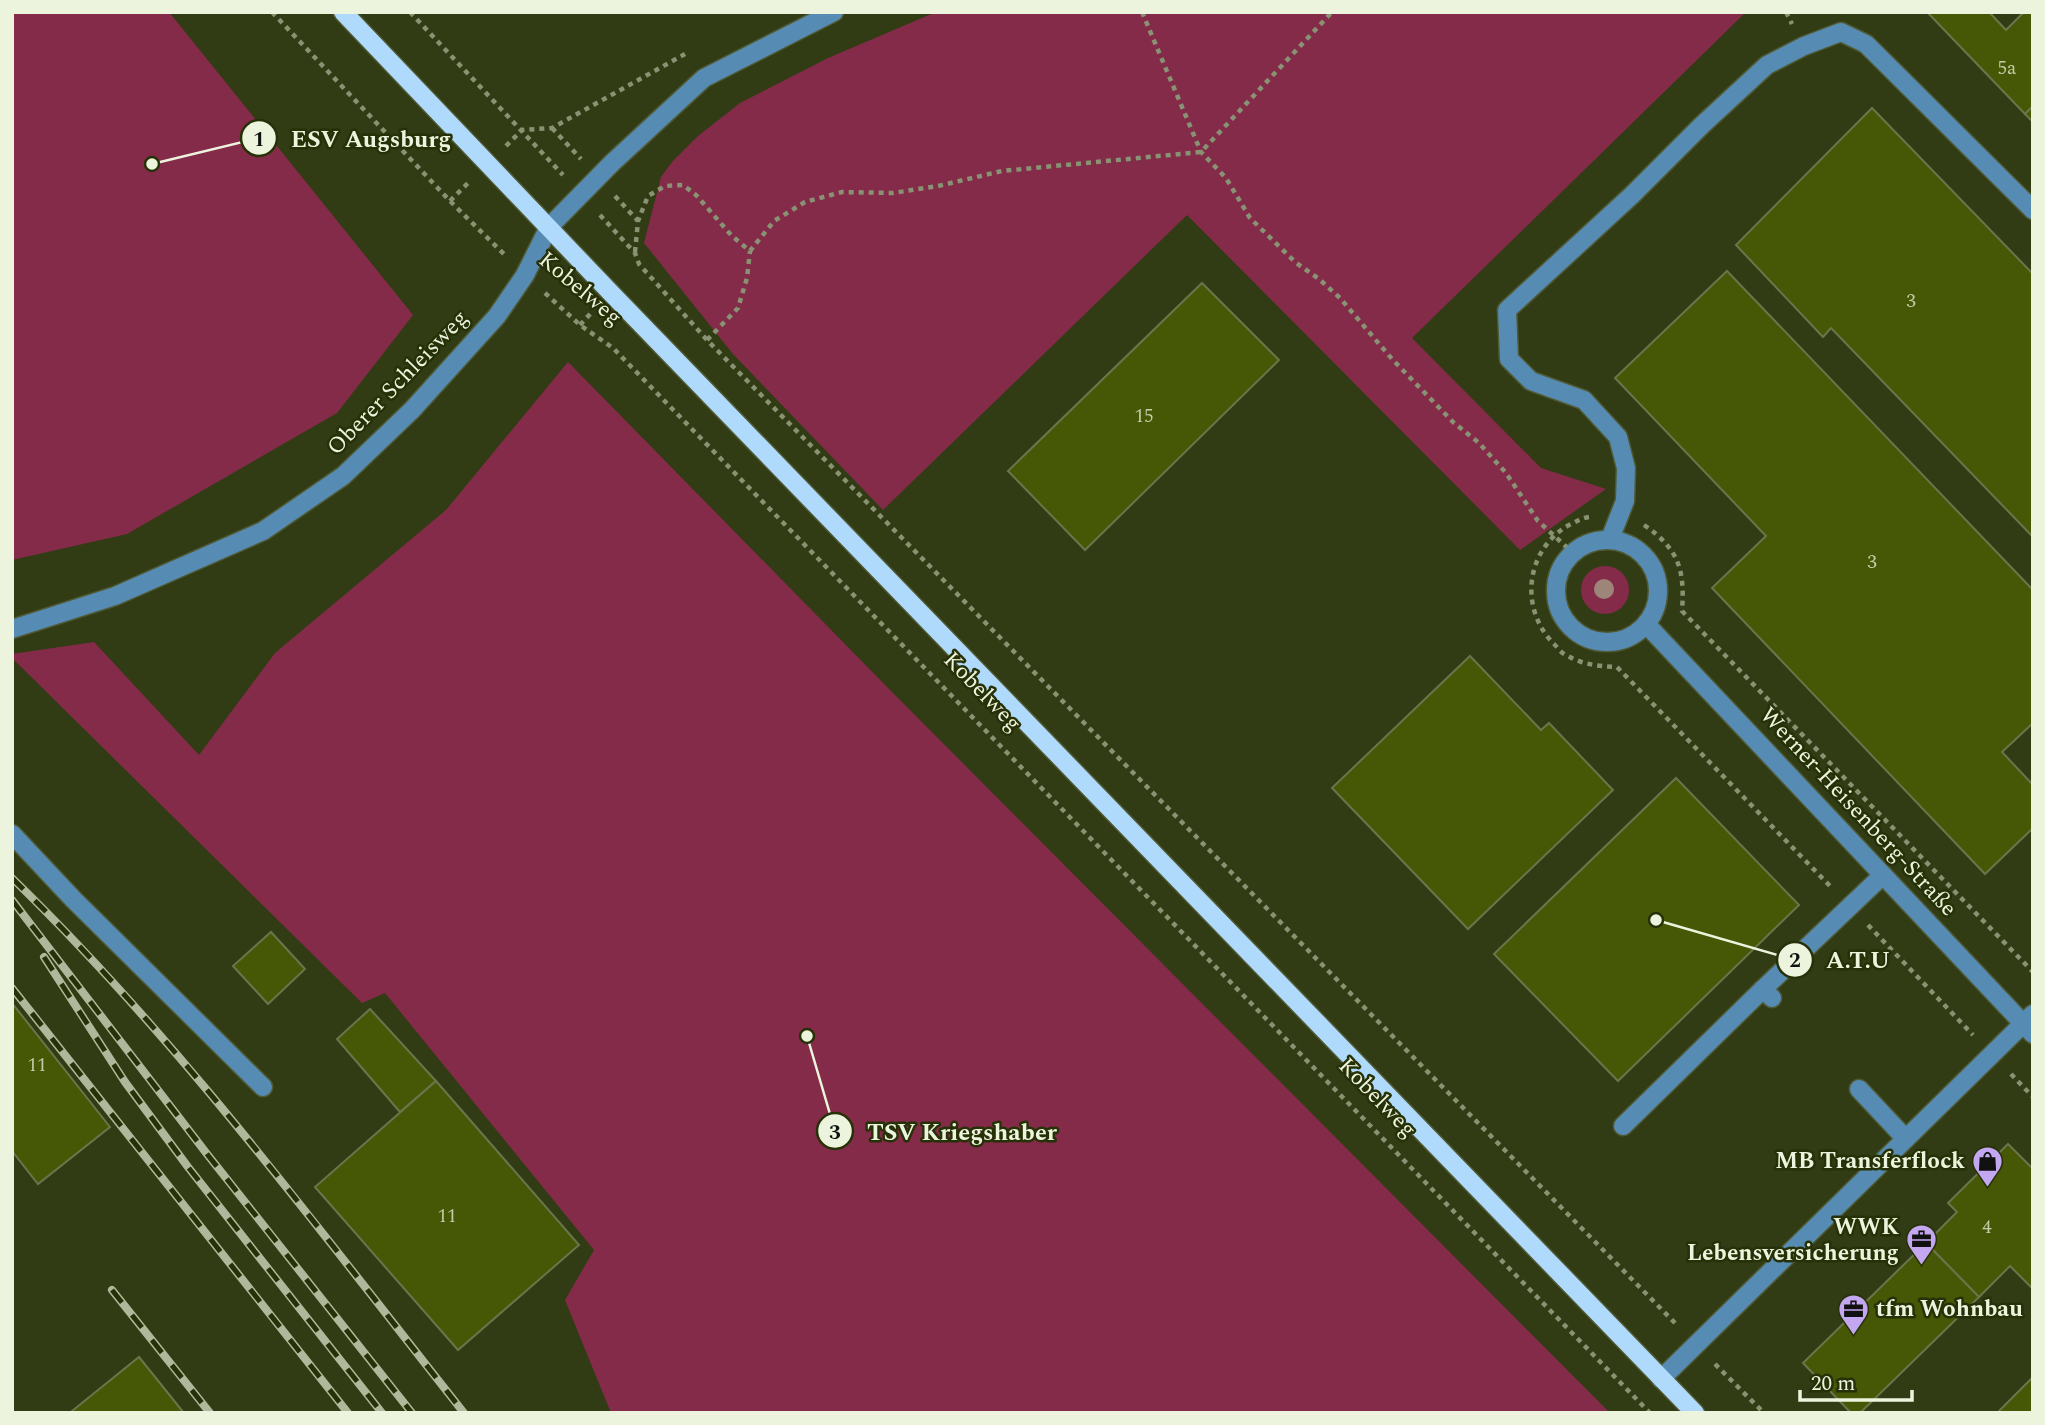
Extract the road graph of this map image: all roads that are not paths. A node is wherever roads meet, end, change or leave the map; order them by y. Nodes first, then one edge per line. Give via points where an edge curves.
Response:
1 (344, 12) edge
2 (834, 12) edge
3 (2033, 210) edge
4 (550, 228) junction
5 (1610, 539) junction
6 (1647, 625) junction
7 (12, 629) edge
8 (12, 834) edge
9 (1883, 875) junction
10 (2029, 1024) edge
11 (263, 1087) dead end
12 (1859, 1089) dead end
13 (1623, 1126) dead end
14 (1905, 1138) junction
15 (1661, 1379) junction
16 (1695, 1413) edge

1 - 4 main road, Kobelweg
2 - 4 street, Oberer Schleisweg via 704,78
3 - 5 street via 1866,44 1841,32 1767,65 1507,310 1509,359 1531,381 1584,400 1618,437 1626,468 1625,501
4 - 7 street, Oberer Schleisweg via 497,316 412,410 343,476 263,531 115,596
4 - 15 main road, Kobelweg
5 - 6 street via 1644,555 1654,571 1659,589
5 - 6 street via 1591,542 1562,566 1555,584 1556,603 1577,634 1594,642 1614,643
6 - 9 street, Werner-Heisenberg-Straße
8 - 11 street
9 - 10 street, Werner-Heisenberg-Straße
9 - 13 street via 1768,993
10 - 14 street via 1991,1054
12 - 14 street
14 - 15 street
15 - 16 main road, Kobelweg

